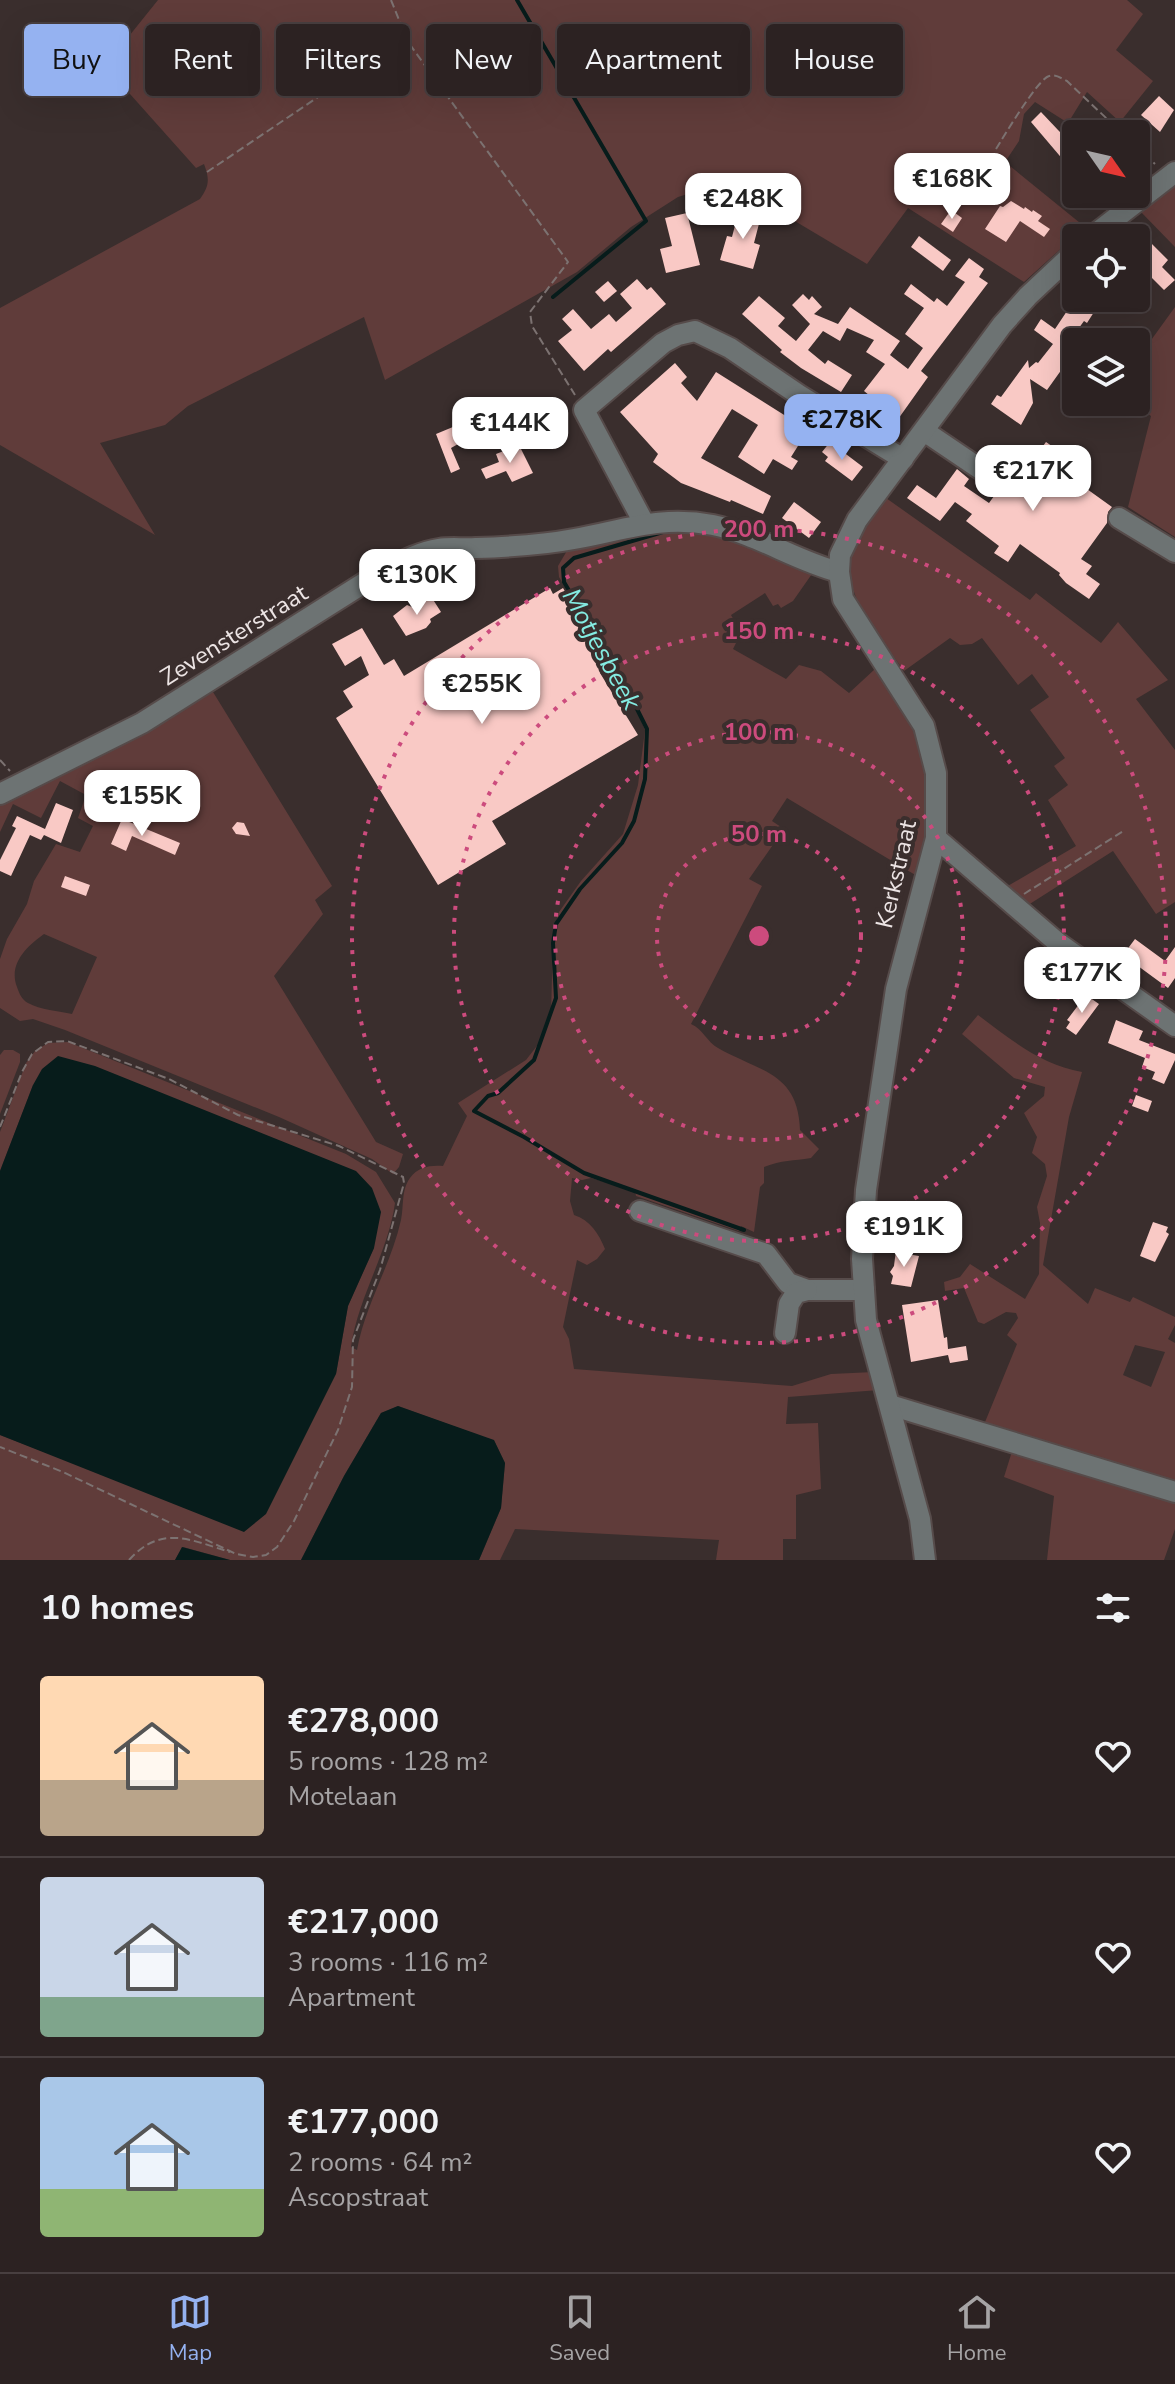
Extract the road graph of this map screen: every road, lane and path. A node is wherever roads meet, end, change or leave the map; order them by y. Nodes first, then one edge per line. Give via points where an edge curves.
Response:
1 (391, 0) edge
2 (401, 24) edge
3 (410, 45) edge
4 (320, 96) edge
5 (1108, 120) edge
6 (996, 149) dead end
7 (1150, 157) edge
8 (207, 172) dead end
9 (1172, 174) edge
10 (1108, 224) edge
11 (1062, 264) edge
12 (584, 410) junction
13 (924, 431) junction
14 (903, 459) junction
15 (995, 479) dead end
16 (1119, 518) dead end
17 (644, 523) junction
18 (1175, 552) edge
19 (839, 572) junction
20 (0, 794) edge
21 (1125, 830) dead end
22 (936, 838) junction
23 (1014, 904) junction
24 (1175, 1026) edge
25 (0, 1127) edge
26 (640, 1211) dead end
27 (807, 1290) junction
28 (864, 1290) junction
29 (785, 1333) dead end
30 (890, 1405) junction
31 (0, 1447) edge
32 (1175, 1492) edge
33 (236, 1554) junction
34 (129, 1560) edge
35 (925, 1560) edge

1 - 2 path
3 - 12 path via 568,262 530,312 532,326
4 - 8 path
5 - 6 path via 1067,81 1047,76
7 - 9 path
9 - 10 street
11 - 13 street via 1002,325
12 - 14 street via 663,343 695,331
12 - 17 street
13 - 14 street
13 - 15 street
14 - 19 street via 849,534
16 - 18 street
17 - 19 street, Zevensterstraat via 714,525
17 - 20 street, Zevensterstraat via 573,539 441,549 411,557 142,723
19 - 22 street, Kerkstraat via 843,599 924,726 936,773
21 - 23 path
22 - 23 street
22 - 28 street, Kerkstraat via 896,989 866,1190
23 - 24 street via 1058,943
25 - 33 path via 32,1054 48,1042 67,1041 169,1079 238,1115 339,1146 403,1177 380,1270 353,1340 352,1387 338,1430 277,1547 266,1555
26 - 27 street via 766,1254 788,1283
27 - 28 street
27 - 29 street via 796,1293 789,1304
28 - 30 street, Kerkstraat via 866,1320
30 - 32 street
30 - 35 street, Kerkstraat via 920,1519
31 - 33 path
33 - 34 path via 175,1536 151,1542

